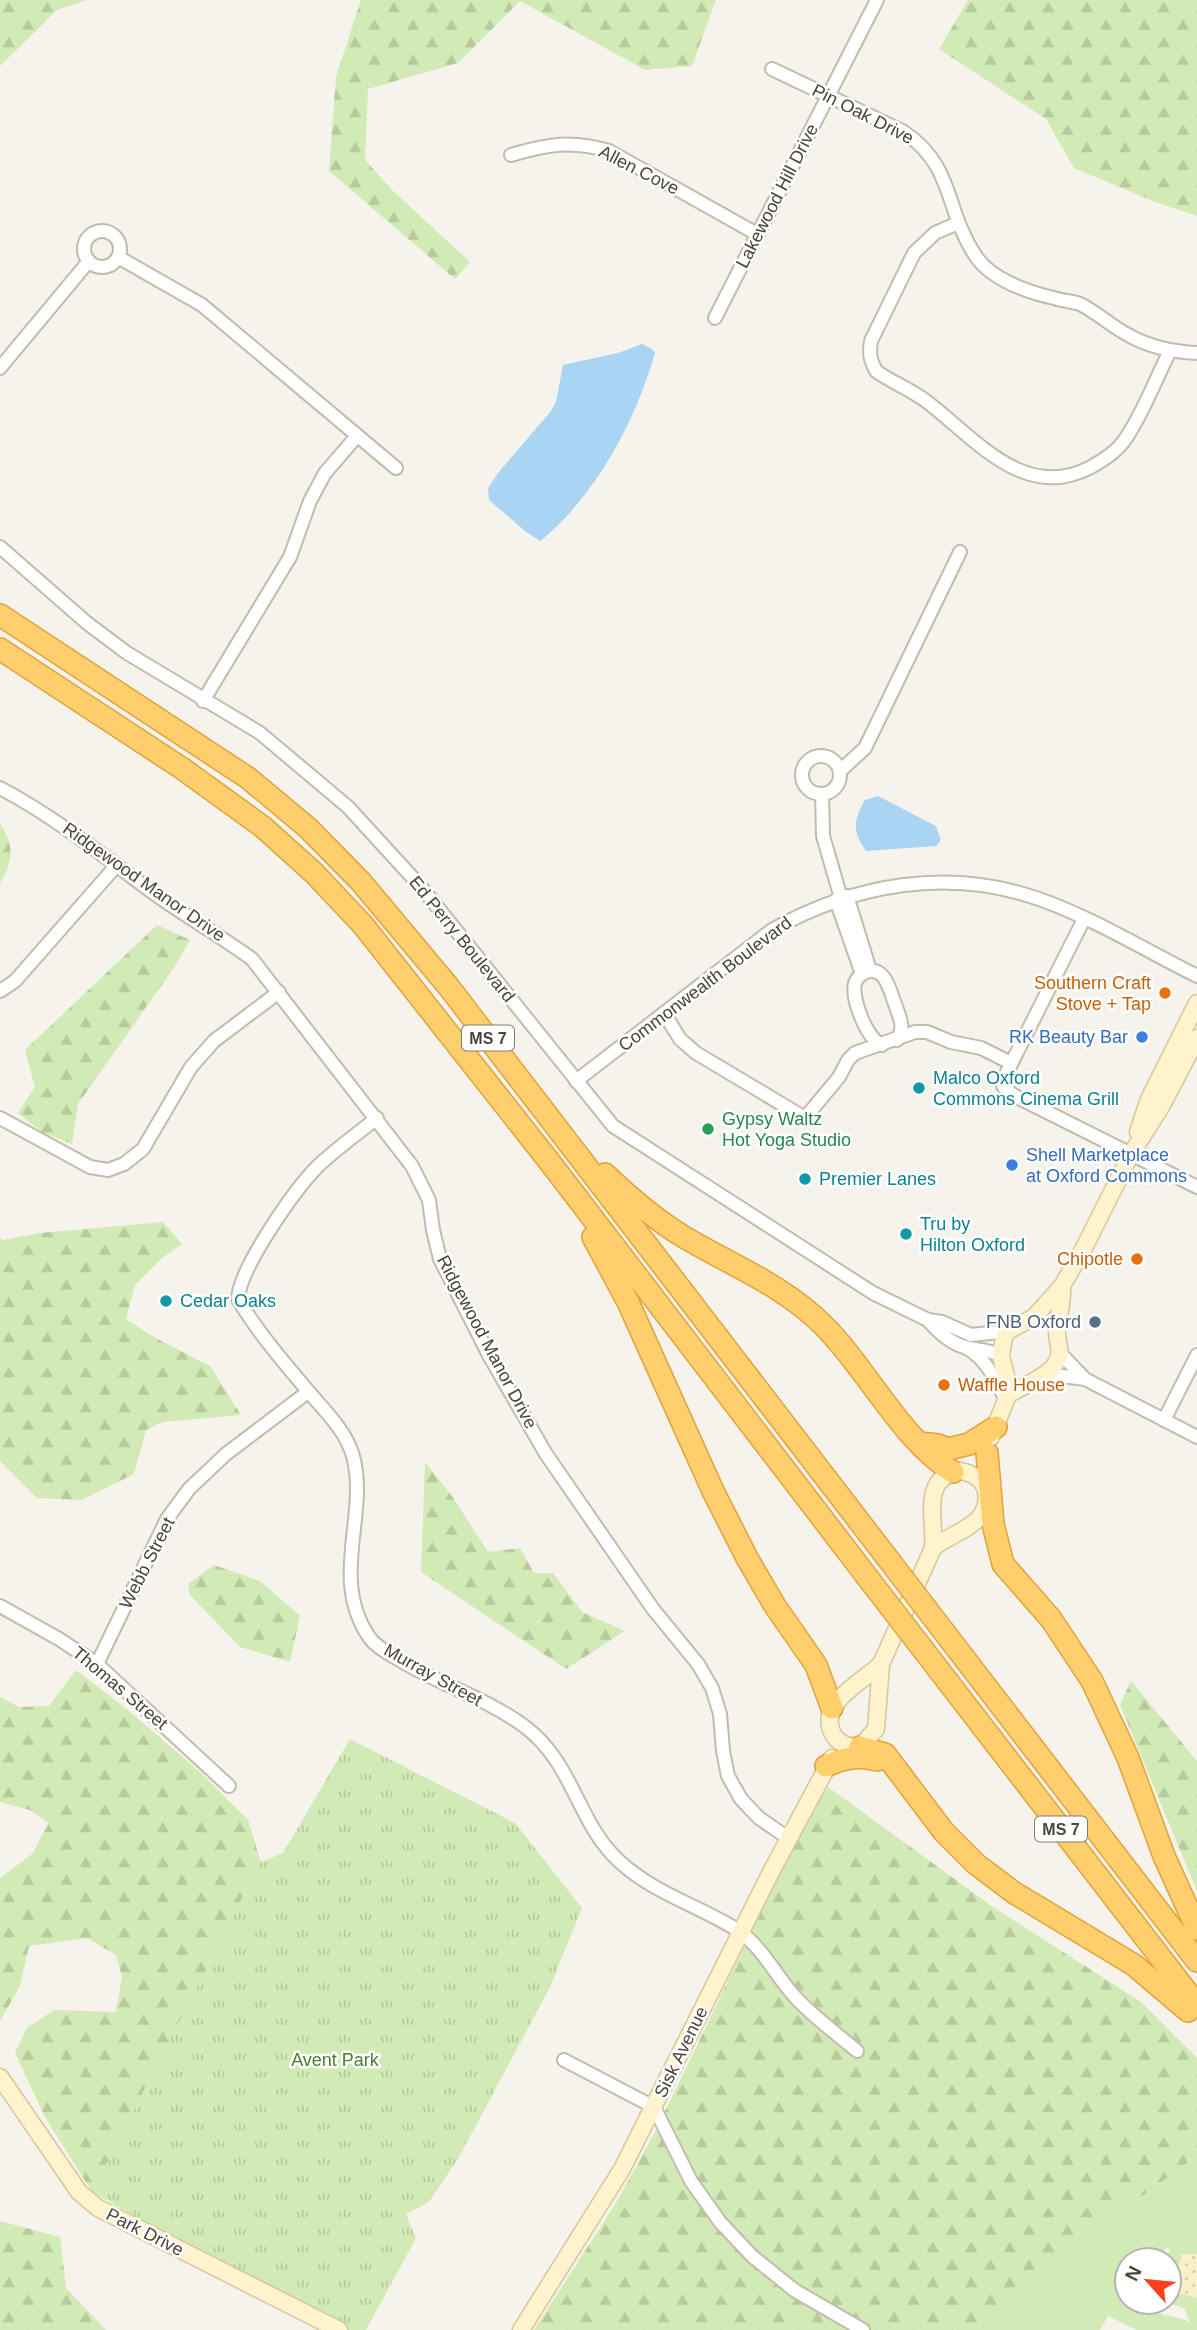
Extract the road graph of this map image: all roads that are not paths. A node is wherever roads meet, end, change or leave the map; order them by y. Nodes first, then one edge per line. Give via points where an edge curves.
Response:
1 (877, 0) edge
2 (772, 69) dead end
3 (829, 96) junction
4 (511, 155) dead end
5 (958, 223) junction
6 (757, 234) junction
7 (118, 257) junction
8 (89, 261) junction
9 (715, 318) dead end
10 (1170, 351) junction
11 (1197, 353) edge
12 (0, 368) edge
13 (356, 436) junction
14 (396, 468) dead end
15 (0, 547) edge
16 (960, 552) dead end
17 (0, 615) edge
18 (0, 649) edge
19 (203, 701) junction
20 (840, 771) junction
21 (0, 788) edge
22 (822, 794) junction
23 (116, 866) junction
24 (841, 898) junction
25 (1084, 919) junction
26 (866, 972) junction
27 (1197, 976) edge
28 (0, 991) edge
29 (279, 992) junction
30 (1197, 1003) edge
31 (664, 1013) junction
32 (1197, 1038) edge
33 (897, 1040) junction
34 (882, 1045) junction
35 (1011, 1063) junction
36 (576, 1081) junction
37 (0, 1118) edge
38 (377, 1118) junction
39 (555, 1126) junction
40 (1131, 1154) junction
41 (552, 1166) junction
42 (1197, 1187) edge
43 (1062, 1286) junction
44 (928, 1320) junction
45 (1024, 1324) junction
46 (1008, 1331) junction
47 (1058, 1346) junction
48 (967, 1348) junction
49 (1197, 1354) edge
50 (1002, 1361) junction
51 (1040, 1377) junction
52 (1085, 1379) junction
53 (308, 1392) junction
54 (1007, 1397) junction
55 (1164, 1420) junction
56 (1197, 1437) edge
57 (991, 1440) junction
58 (919, 1443) junction
59 (967, 1475) junction
60 (982, 1512) junction
61 (933, 1548) junction
62 (1003, 1564) junction
63 (0, 1606) edge
64 (97, 1664) junction
65 (881, 1664) junction
66 (832, 1708) junction
67 (831, 1732) junction
68 (856, 1747) junction
69 (826, 1766) junction
70 (895, 1767) junction
71 (229, 1786) dead end
72 (788, 1838) junction
73 (1197, 1929) edge
74 (740, 1932) junction
75 (1197, 1961) edge
76 (1197, 2006) edge
77 (1197, 2020) edge
78 (857, 2051) dead end
79 (564, 2060) dead end
80 (0, 2077) edge
81 (654, 2107) junction
82 (339, 2330) edge
83 (521, 2330) edge
84 (863, 2330) edge

1 - 3 street, Lakewood Hill Drive
2 - 3 street, Pin Oak Drive
3 - 5 street, Pin Oak Drive via 920,143 944,178
3 - 6 street, Lakewood Hill Drive
4 - 6 street, Allen Cove via 558,144 586,144 609,151
5 - 10 street, Pin Oak Drive via 976,258 994,274 1054,299 1076,303 1129,336
5 - 10 street via 935,233 914,253 869,352 876,371 926,401 1001,462 1042,477 1082,472 1097,464 1123,443
6 - 9 street, Lakewood Hill Drive
7 - 8 street via 105,266
7 - 8 street via 120,246 115,236 98,231 85,244
7 - 13 street via 202,305
8 - 12 street
10 - 11 street, Pin Oak Drive
13 - 14 street
13 - 19 street via 325,473 290,557
15 - 19 street, Ed Perry Boulevard via 87,623
16 - 20 street via 865,748
17 - 39 highway, MS 7 via 237,771 308,828 405,932
18 - 41 highway, MS 7 via 183,769 263,827 314,873 363,925
19 - 36 street, Ed Perry Boulevard via 260,733 348,807 422,888
20 - 22 street via 838,784
20 - 22 street via 827,757 806,764 802,775 806,786
21 - 23 street, Ridgewood Manor Drive via 62,824
22 - 24 street via 823,836
23 - 28 street via 15,981
23 - 29 street, Ridgewood Manor Drive via 252,960
24 - 25 street, Commonwealth Boulevard via 907,883 973,884 1007,889
24 - 26 street
24 - 31 street, Commonwealth Boulevard via 772,930
25 - 27 street, Commonwealth Boulevard
25 - 35 street
26 - 33 street via 887,980 902,1027
26 - 34 street via 855,985 855,994 868,1035
29 - 37 street via 210,1045 191,1066 143,1149 124,1164 108,1170 90,1167
29 - 38 street, Ridgewood Manor Drive
30 - 40 street via 1149,1099
31 - 34 street via 696,1054 805,1118 848,1059
31 - 36 street, Commonwealth Boulevard
32 - 40 street
33 - 34 street
33 - 35 street via 927,1032 981,1048
35 - 40 street via 1003,1080 1007,1092
36 - 44 street, Ed Perry Boulevard via 602,1115 626,1135 873,1293
38 - 53 street, Murray Street via 318,1166 297,1192 252,1260 238,1291 238,1299
38 - 72 street, Ridgewood Manor Drive via 417,1172 429,1200 440,1259 546,1454 712,1688 728,1776 741,1799 758,1818
39 - 58 highway via 643,1208 790,1297 824,1325
39 - 75 highway, MS 7, bridge
40 - 42 street
40 - 43 street
41 - 66 highway via 628,1302 747,1558 816,1665
41 - 76 highway, MS 7, bridge
43 - 45 street
43 - 47 street
44 - 46 street via 971,1335
44 - 48 street via 940,1334
45 - 46 street
45 - 47 street via 1041,1328
46 - 50 street, Sisk Avenue via 1001,1345
47 - 51 street via 1057,1361
47 - 52 street
48 - 50 street via 988,1350
48 - 54 street via 988,1366
49 - 55 street
50 - 51 street
50 - 54 street, Sisk Avenue
51 - 52 street
51 - 54 street
52 - 55 street
53 - 64 street, Webb Street via 226,1454 189,1489 167,1519
53 - 74 street, Murray Street via 339,1428 353,1455 357,1482 349,1574 370,1638 415,1669 524,1726 559,1763 594,1833 620,1862 653,1888
54 - 57 street, Sisk Avenue
55 - 56 street
57 - 58 highway via 948,1449
57 - 59 street, Sisk Avenue
57 - 62 highway via 993,1524
58 - 59 highway via 937,1463
59 - 60 street, Sisk Avenue via 986,1491
59 - 61 street, Sisk Avenue via 939,1482 932,1498
60 - 61 street via 977,1521
60 - 62 highway via 992,1552
61 - 65 street, Sisk Avenue
62 - 73 highway via 1051,1619 1092,1681
63 - 64 street, Thomas Street
64 - 71 street, Thomas Street
65 - 66 street, Sisk Avenue
65 - 68 street, Sisk Avenue via 876,1729
66 - 67 street, Sisk Avenue
67 - 68 street via 843,1744
67 - 69 street, Sisk Avenue
68 - 69 street, Sisk Avenue via 834,1754
68 - 70 highway via 886,1754
69 - 70 highway via 856,1756
69 - 72 street, Sisk Avenue
70 - 77 highway via 944,1832 976,1864 1013,1892 1134,1965
72 - 74 street, Sisk Avenue
74 - 78 street, Murray Street via 797,1999
74 - 81 street, Sisk Avenue
79 - 81 street
80 - 82 street, Park Drive via 79,2192 98,2208
81 - 83 street, Sisk Avenue via 622,2169
81 - 84 street via 691,2182 751,2256 794,2290

